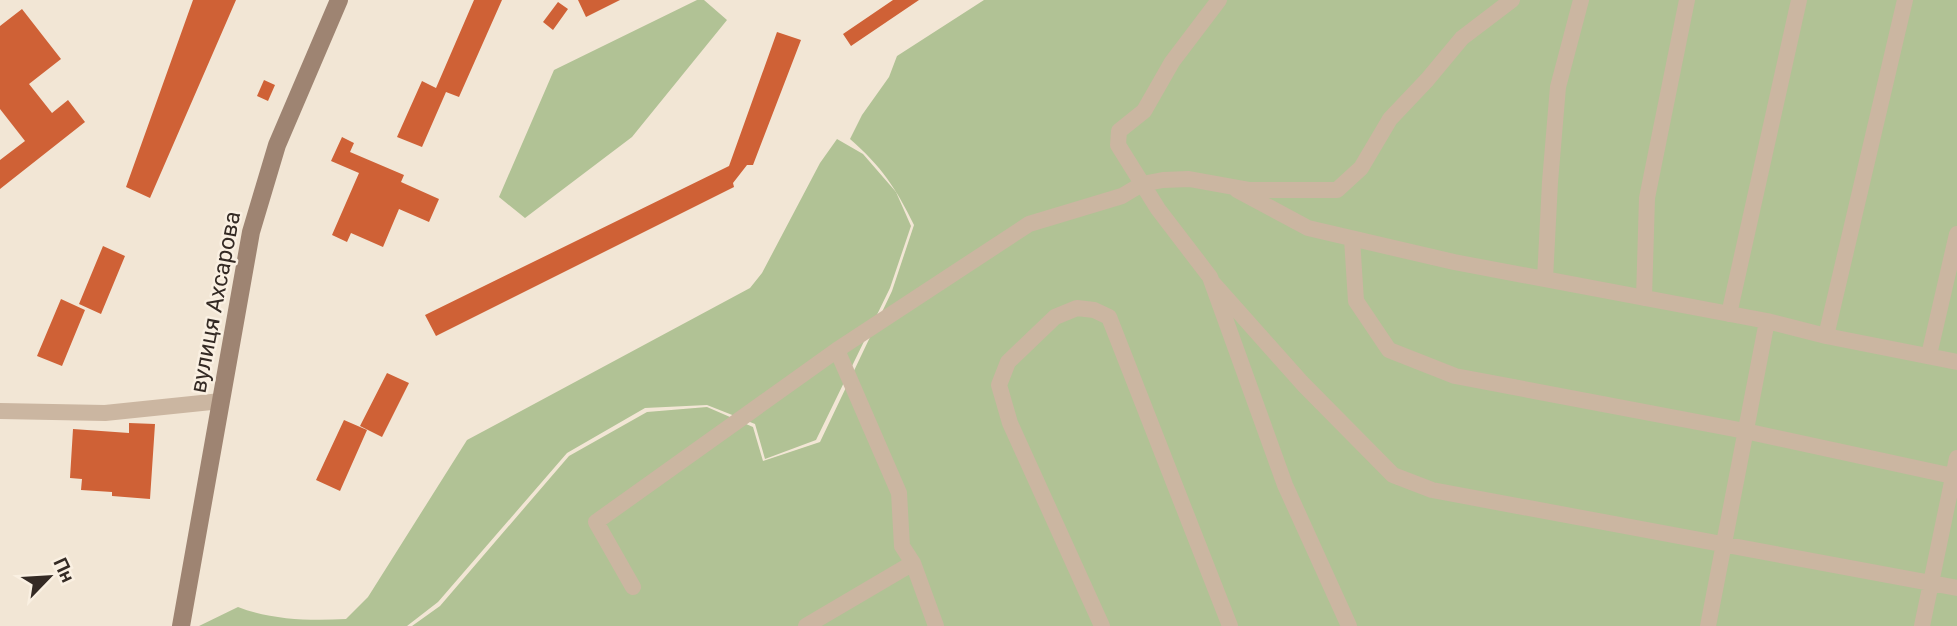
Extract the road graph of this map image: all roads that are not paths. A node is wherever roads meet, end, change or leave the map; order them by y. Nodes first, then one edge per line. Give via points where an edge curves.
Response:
1 (339, 0) edge
2 (1219, 0) edge
3 (1512, 0) edge
4 (1581, 0) edge
5 (1687, 0) edge
6 (1799, 0) edge
7 (1905, 0) edge
8 (1140, 181) junction
9 (1229, 186) junction
10 (1352, 239) junction
11 (1956, 239) edge
12 (1545, 279) junction
13 (1213, 283) junction
14 (1644, 298) junction
15 (1729, 314) junction
16 (1767, 321) junction
17 (1826, 336) junction
18 (837, 350) junction
19 (1928, 355) junction
20 (1957, 362) edge
21 (221, 401) junction
22 (0, 411) edge
23 (1745, 431) junction
24 (1957, 458) edge
25 (1955, 477) edge
26 (1725, 544) junction
27 (912, 563) junction
28 (1931, 583) junction
29 (634, 587) dead end
30 (1957, 588) edge
31 (181, 626) edge
32 (806, 626) edge
33 (936, 626) edge
34 (1102, 626) edge
35 (1230, 626) edge
36 (1349, 626) edge
37 (1708, 626) edge
38 (1922, 626) edge

1 - 21 main road, вулиця Ахсарова via 277,145 261,195
2 - 8 street via 1172,62 1144,111 1119,131 1118,145
3 - 9 street via 1462,38 1390,119 1361,168 1337,190
4 - 12 street via 1558,87
5 - 14 street via 1647,198
6 - 15 street
7 - 17 street
8 - 9 street via 1189,179
8 - 13 street
8 - 18 street via 1122,196 1029,224
9 - 10 street via 1308,228
10 - 12 street
10 - 23 street via 1356,301 1389,350 1455,376
11 - 19 street
12 - 14 street
13 - 26 street via 1393,475 1432,490
13 - 36 street via 1286,485
14 - 15 street
15 - 16 street
16 - 17 street
16 - 23 street
17 - 19 street
18 - 27 street via 899,494 902,546
18 - 29 street via 596,522
19 - 20 street
21 - 22 street via 105,412
21 - 31 main road, вулиця Ахсарова
23 - 25 street
23 - 26 street
24 - 25 street
25 - 28 street
26 - 28 street
26 - 37 street
27 - 32 street
27 - 33 street
28 - 30 street
28 - 38 street
34 - 35 street via 1010,423 999,385 1008,362 1055,317 1077,308 1108,317

